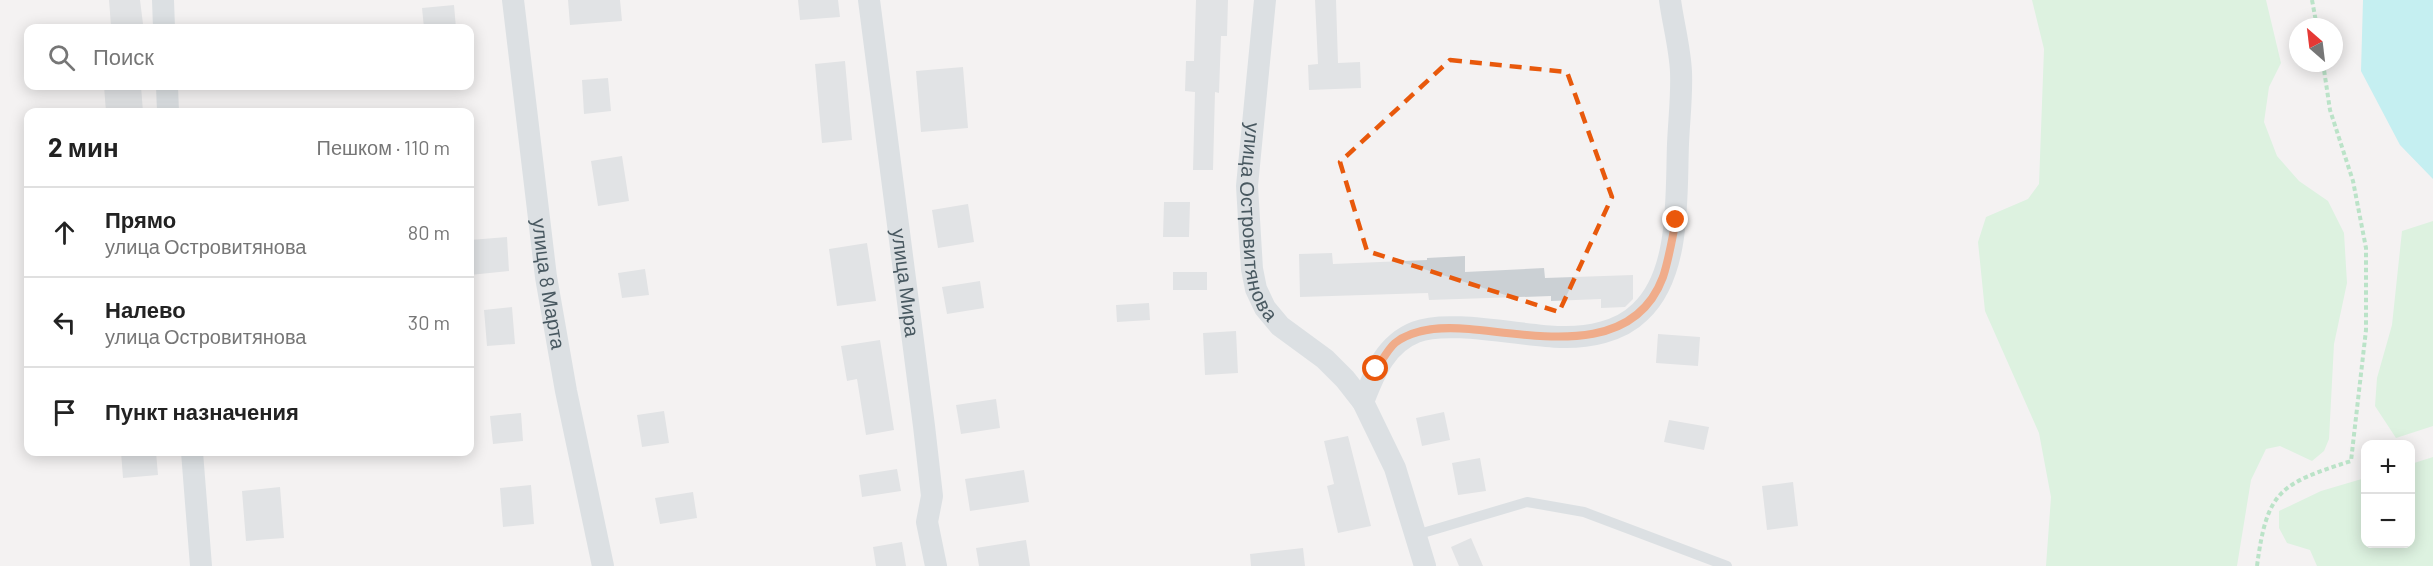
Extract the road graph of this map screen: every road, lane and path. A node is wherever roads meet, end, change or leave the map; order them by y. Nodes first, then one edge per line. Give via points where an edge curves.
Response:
1 (163, 0) edge
2 (513, 0) edge
3 (869, 0) edge
4 (1265, 0) edge
5 (1670, 0) edge
6 (2312, 0) edge
7 (2315, 18) edge
8 (164, 24) edge
9 (2324, 72) edge
10 (167, 90) edge
11 (168, 108) edge
12 (1363, 402) junction
13 (192, 456) edge
14 (1416, 535) junction
15 (201, 566) edge
16 (603, 566) edge
17 (936, 566) edge
18 (1425, 566) edge
19 (1727, 566) edge
20 (2257, 566) edge

1 - 8 street
2 - 16 street, улица 8 Марта via 546,277
3 - 17 street, улица Мира via 924,426 932,496 927,522
4 - 12 street, улица Островитянова via 1247,186 1256,290 1280,326 1325,359
5 - 12 street via 1681,71 1676,220 1669,257 1654,296 1626,323 1588,335 1561,337 1453,327 1417,331 1395,343 1376,369
6 - 7 path
9 - 20 path via 2330,110 2353,181 2366,248 2366,330 2351,461 2312,473 2286,487 2271,506 2261,535
10 - 11 street
12 - 14 street, улица Островитянова via 1395,468
13 - 15 street
14 - 18 street, улица Островитянова
14 - 19 lane via 1527,502 1584,512

